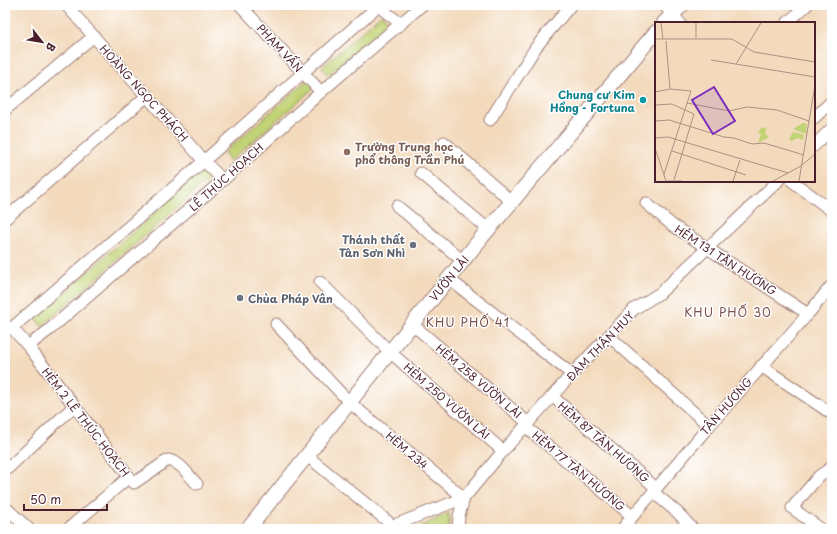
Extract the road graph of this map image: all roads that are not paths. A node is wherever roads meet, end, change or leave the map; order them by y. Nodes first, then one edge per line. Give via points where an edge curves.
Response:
1 (66, 5) edge
2 (378, 5) edge
3 (422, 5) edge
4 (571, 5) edge
5 (807, 5) edge
6 (243, 6) edge
7 (788, 22) edge
8 (401, 24) junction
9 (655, 33) edge
10 (94, 36) junction
11 (303, 72) junction
12 (321, 92) junction
13 (147, 96) junction
14 (832, 101) edge
15 (5, 110) edge
16 (815, 117) edge
17 (490, 120) dead end
18 (832, 128) edge
19 (444, 142) dead end
20 (815, 145) edge
21 (204, 161) junction
22 (421, 173) dead end
23 (224, 180) junction
24 (793, 182) edge
25 (775, 183) edge
26 (512, 202) junction
27 (646, 203) dead end
28 (397, 206) dead end
29 (832, 211) edge
30 (5, 219) edge
31 (488, 229) junction
32 (708, 248) junction
33 (463, 261) junction
34 (449, 278) junction
35 (320, 282) dead end
36 (832, 285) edge
37 (808, 314) junction
38 (276, 324) dead end
39 (412, 324) junction
40 (609, 336) junction
41 (28, 346) junction
42 (390, 352) junction
43 (761, 366) junction
44 (572, 374) junction
45 (552, 396) junction
46 (349, 402) junction
47 (74, 406) junction
48 (832, 414) edge
49 (527, 425) junction
50 (708, 426) junction
51 (503, 451) junction
52 (306, 455) junction
53 (832, 467) edge
54 (5, 471) edge
55 (129, 477) junction
56 (197, 484) dead end
57 (655, 490) junction
58 (464, 498) junction
59 (5, 506) edge
60 (632, 516) junction
61 (395, 528) edge
62 (29, 529) edge
63 (68, 529) edge
64 (248, 529) edge
65 (458, 529) edge
66 (622, 529) edge
67 (693, 529) edge
68 (821, 529) edge

1 - 10 street, HOÀNG NGỌC PHÁCH
2 - 8 street
2 - 11 street
3 - 8 street, LÊ THÚC HOẠCH
4 - 17 street via 536,47
5 - 7 street
6 - 11 street, PHẠM VẤN
8 - 12 street, LÊ THÚC HOẠCH
9 - 26 street, VƯỜN LÀI
10 - 13 street, HOÀNG NGỌC PHÁCH
10 - 15 street
11 - 12 street, PHẠM VẤN
11 - 21 street
12 - 23 street, LÊ THÚC HOẠCH
13 - 21 street, HOÀNG NGỌC PHÁCH
13 - 30 street
14 - 16 street
18 - 20 street
19 - 26 street
21 - 23 street, HOÀNG NGỌC PHÁCH
21 - 41 street, HẺM 2 LÊ THÚC HOẠCH via 16,332
22 - 31 street
23 - 41 street, LÊ THÚC HOẠCH
24 - 29 street
25 - 32 street, ĐÀM THẬN HUY
26 - 31 street, VƯỜN LÀI
27 - 32 street, HẺM 131 TÂN HƯƠNG via 672,225
28 - 33 street
31 - 33 street, VƯỜN LÀI
32 - 37 street, HẺM 131 TÂN HƯƠNG
32 - 40 street, ĐÀM THẬN HUY via 660,293 634,309
33 - 34 street, VƯỜN LÀI
34 - 39 street, VƯỜN LÀI
34 - 44 street
35 - 42 street, HẺM 250 VƯỜN LÀI
36 - 37 street, TÂN HƯƠNG
37 - 43 street, TÂN HƯƠNG
38 - 46 street, HÈM 234
39 - 42 street, VƯỜN LÀI
39 - 49 street, HẺM 258 VƯỜN LÀI
40 - 44 street, ĐÀM THẬN HUY
40 - 50 street
41 - 47 street, HẺM 2 LÊ THÚC HOẠCH
42 - 46 street, VƯỜN LÀI
42 - 51 street, HẺM 250 VƯỜN LÀI
43 - 48 street
43 - 50 street, TÂN HƯƠNG
44 - 45 street, ĐÀM THẬN HUY
45 - 49 street, ĐÀM THẬN HUY
45 - 57 street, HẺM 87 TÂN HƯƠNG
46 - 52 street, VƯỜN LÀI
46 - 58 street, HÈM 234
47 - 54 street
47 - 55 street, HẺM 2 LÊ THÚC HOẠCH
49 - 51 street, ĐÀM THẬN HUY
49 - 60 street, HẺM 77 TÂN HƯƠNG
50 - 57 street, TÂN HƯƠNG
51 - 58 street, ĐÀM THẬN HUY
52 - 61 street
52 - 64 street, VƯỜN LÀI
53 - 68 street via 818,476 792,508
55 - 56 street, HẺM 2 LÊ THÚC HOẠCH via 134,483 168,460 180,465
55 - 63 street
57 - 60 street, TÂN HƯƠNG
57 - 67 street, HẺM 87 TÂN HƯƠNG
58 - 61 street
58 - 65 street, ĐÀM THẬN HUY
59 - 62 street
60 - 66 street, TÂN HƯƠNG

